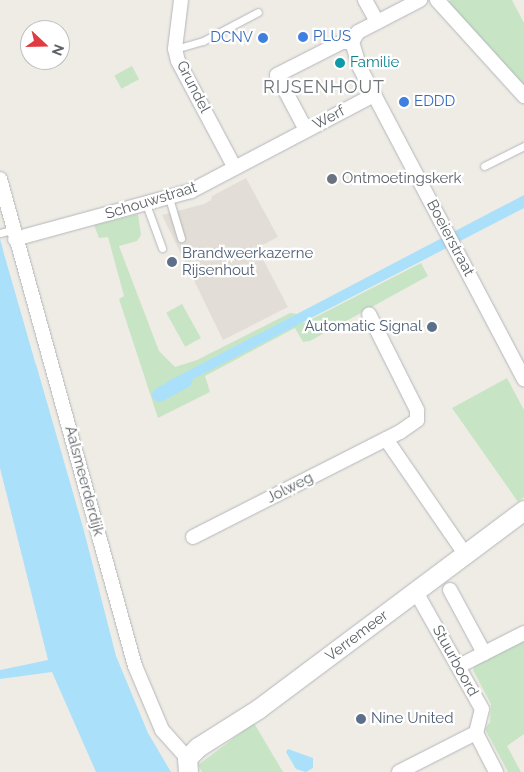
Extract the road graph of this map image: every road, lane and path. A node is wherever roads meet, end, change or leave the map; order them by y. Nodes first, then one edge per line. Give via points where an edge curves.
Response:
1 (180, 0) edge
2 (365, 0) edge
3 (420, 0) edge
4 (437, 0) edge
5 (258, 12) dead end
6 (377, 22) junction
7 (352, 42) junction
8 (175, 50) junction
9 (374, 94) junction
10 (524, 96) edge
11 (306, 130) junction
12 (524, 146) edge
13 (484, 166) dead end
14 (235, 168) junction
15 (0, 179) edge
16 (169, 198) junction
17 (146, 204) junction
18 (9, 234) edge
19 (181, 238) dead end
20 (162, 248) dead end
21 (369, 314) dead end
22 (524, 379) edge
23 (386, 439) junction
24 (524, 510) edge
25 (193, 537) dead end
26 (466, 554) junction
27 (450, 590) dead end
28 (416, 592) junction
29 (524, 633) edge
30 (484, 653) junction
31 (459, 666) junction
32 (476, 733) junction
33 (188, 765) edge
34 (399, 772) edge
35 (496, 772) edge

1 - 8 street, Grundel
2 - 6 street
3 - 6 street
4 - 10 street
5 - 8 lane via 203,42
6 - 7 street via 358,32
7 - 9 street, Boeierstraat via 356,60
7 - 11 street, Werf via 342,42 277,75
8 - 14 street, Grundel
9 - 11 street, Werf
9 - 22 street, Boeierstraat
11 - 14 street, Schouwstraat
12 - 13 lane
14 - 16 street, Schouwstraat via 191,191
15 - 18 street, Aalsmeerderdijk
16 - 17 street, Schouwstraat
16 - 19 lane
17 - 18 street, Schouwstraat
17 - 20 lane
18 - 33 street, Aalsmeerderdijk via 135,666 162,730
21 - 23 street, Jolweg via 418,414 414,423
23 - 25 street, Jolweg
23 - 26 street
24 - 26 street, Verremeer
26 - 28 street, Verremeer
27 - 30 street
28 - 31 street, Stuurboord
28 - 33 street, Verremeer via 258,709 198,747
29 - 30 street
30 - 31 street
31 - 32 street, Stuurboord via 482,710
32 - 34 street
32 - 35 street

